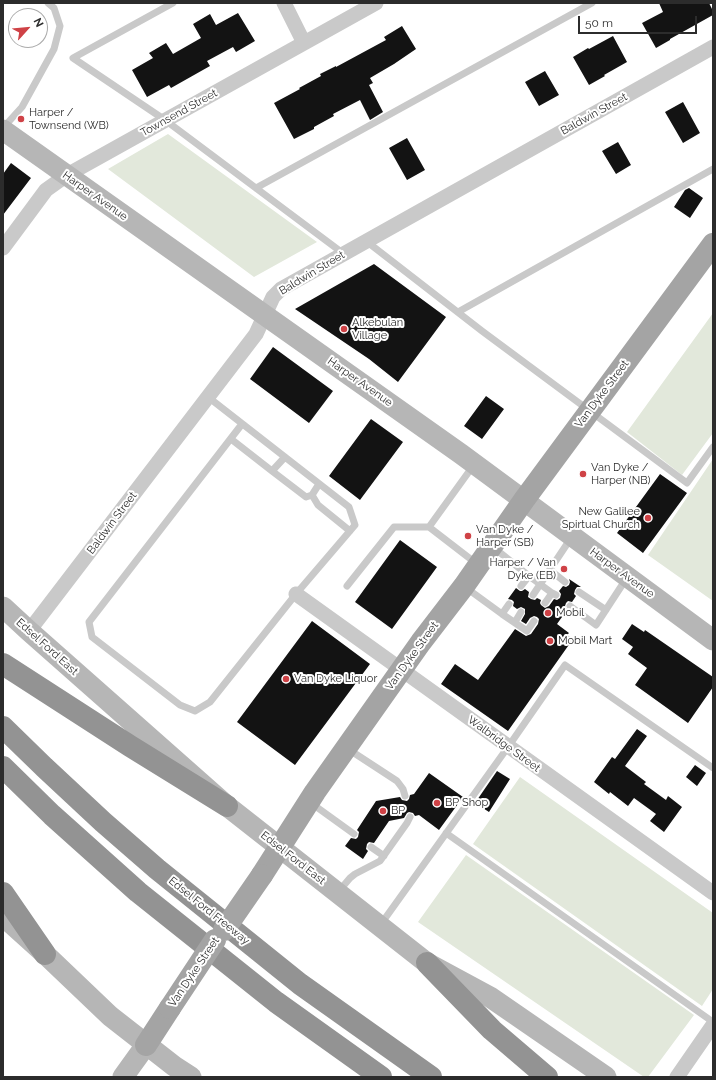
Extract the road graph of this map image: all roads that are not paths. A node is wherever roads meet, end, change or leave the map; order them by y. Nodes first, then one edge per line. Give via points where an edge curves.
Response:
1 (48, 3) edge
2 (173, 3) edge
3 (284, 3) edge
4 (376, 3) edge
5 (592, 3) edge
6 (304, 43) junction
7 (713, 47) edge
8 (166, 120) junction
9 (3, 129) edge
10 (713, 168) edge
11 (67, 175) junction
12 (256, 188) junction
13 (366, 241) junction
14 (713, 244) edge
15 (3, 248) edge
16 (344, 254) junction
17 (458, 312) junction
18 (265, 315) junction
19 (208, 397) junction
20 (590, 411) junction
21 (242, 424) junction
22 (231, 439) junction
23 (713, 448) edge
24 (285, 457) junction
25 (475, 464) junction
26 (272, 471) junction
27 (319, 484) junction
28 (312, 495) junction
29 (524, 500) junction
30 (429, 527) junction
31 (350, 531) junction
32 (572, 536) junction
33 (492, 545) junction
34 (478, 565) junction
35 (550, 570) junction
36 (529, 576) junction
37 (627, 577) junction
38 (566, 582) dead end
39 (540, 584) junction
40 (347, 586) dead end
41 (464, 586) junction
42 (521, 586) dead end
43 (579, 592) dead end
44 (296, 594) junction
45 (533, 595) dead end
46 (545, 603) dead end
47 (509, 604) dead end
48 (570, 606) dead end
49 (3, 607) edge
50 (606, 610) junction
51 (521, 612) dead end
52 (502, 614) junction
53 (534, 621) dead end
54 (514, 622) junction
55 (29, 631) junction
56 (713, 640) edge
57 (3, 664) edge
58 (402, 670) junction
59 (3, 727) edge
60 (508, 746) junction
61 (347, 748) junction
62 (3, 767) edge
63 (713, 768) edge
64 (405, 796) dead end
65 (309, 801) junction
66 (227, 806) junction
67 (410, 817) dead end
68 (446, 833) junction
69 (354, 834) dead end
70 (280, 847) junction
71 (371, 847) dead end
72 (384, 856) junction
73 (3, 893) edge
74 (338, 893) junction
75 (713, 893) edge
76 (3, 916) edge
77 (380, 926) junction
78 (45, 954) junction
79 (427, 963) junction
80 (713, 1022) edge
81 (713, 1025) edge
82 (146, 1045) junction
83 (123, 1077) edge
84 (191, 1077) edge
85 (381, 1077) edge
86 (431, 1077) edge
87 (547, 1077) edge
88 (606, 1077) edge
89 (677, 1077) edge

1 - 9 lane via 54,8 60,26 54,49 22,107
2 - 8 lane via 74,58
3 - 6 street
4 - 6 street, Townsend Street
5 - 12 lane
6 - 8 street, Townsend Street
7 - 13 street, Baldwin Street
8 - 11 street, Townsend Street
8 - 12 lane
9 - 11 street, Harper Avenue
10 - 17 lane
11 - 15 street, Townsend Street via 46,190
11 - 18 street, Harper Avenue
12 - 16 lane
13 - 16 street, Baldwin Street
13 - 17 lane
14 - 20 main road, Van Dyke Street
16 - 18 street, Baldwin Street via 281,289 273,297
17 - 20 lane
18 - 19 street, Baldwin Street via 256,334
18 - 25 street, Harper Avenue
19 - 21 lane
19 - 55 street, Baldwin Street
20 - 23 lane via 687,483
20 - 29 main road, Van Dyke Street
21 - 22 lane
21 - 24 lane
22 - 26 lane
22 - 44 lane via 89,622 92,637 180,705 195,711 210,702
24 - 26 lane
24 - 27 lane
25 - 29 street, Harper Avenue
25 - 30 lane
26 - 28 lane via 306,497
27 - 28 lane
27 - 31 lane via 349,507 354,525
28 - 31 lane via 318,505
29 - 32 street, Harper Avenue
29 - 33 main road, Van Dyke Street
30 - 34 lane
30 - 40 lane via 394,527
31 - 44 lane
32 - 35 lane
32 - 37 street, Harper Avenue
33 - 34 main road, Van Dyke Street
33 - 36 lane
34 - 41 main road, Van Dyke Street
35 - 38 lane
35 - 39 lane
36 - 39 lane
36 - 42 lane
37 - 50 lane
37 - 56 street, Harper Avenue
39 - 45 lane
39 - 46 lane via 554,594
41 - 52 lane
41 - 58 main road, Van Dyke Street
43 - 50 lane
44 - 58 street, Walbridge Street
47 - 52 lane
48 - 50 lane via 596,625
49 - 55 street, Edsel Ford East
51 - 54 lane
52 - 54 lane
53 - 54 lane via 527,631
55 - 66 street, Edsel Ford East
57 - 66 highway
58 - 60 street, Walbridge Street
58 - 61 main road, Van Dyke Street
59 - 86 highway, Edsel Ford Freeway via 103,822 157,869 300,984
60 - 63 lane via 565,665
60 - 68 lane
60 - 75 street, Walbridge Street
61 - 64 lane via 397,781
61 - 65 main road, Van Dyke Street
62 - 85 highway via 138,892 276,1002
65 - 69 lane
65 - 70 main road, Van Dyke Street
66 - 70 street, Edsel Ford East
67 - 72 lane
68 - 77 lane
68 - 80 lane
70 - 74 street, Edsel Ford East
70 - 82 main road, Van Dyke Street, bridge
71 - 72 lane
72 - 74 lane via 380,861 350,878
73 - 78 highway
74 - 77 street, Edsel Ford East
76 - 78 street
77 - 79 street, Edsel Ford East
78 - 82 street via 110,1016
79 - 87 highway via 492,1030
79 - 88 street, Edsel Ford East via 490,997
81 - 89 street
82 - 83 street, Van Dyke Street
82 - 84 street

